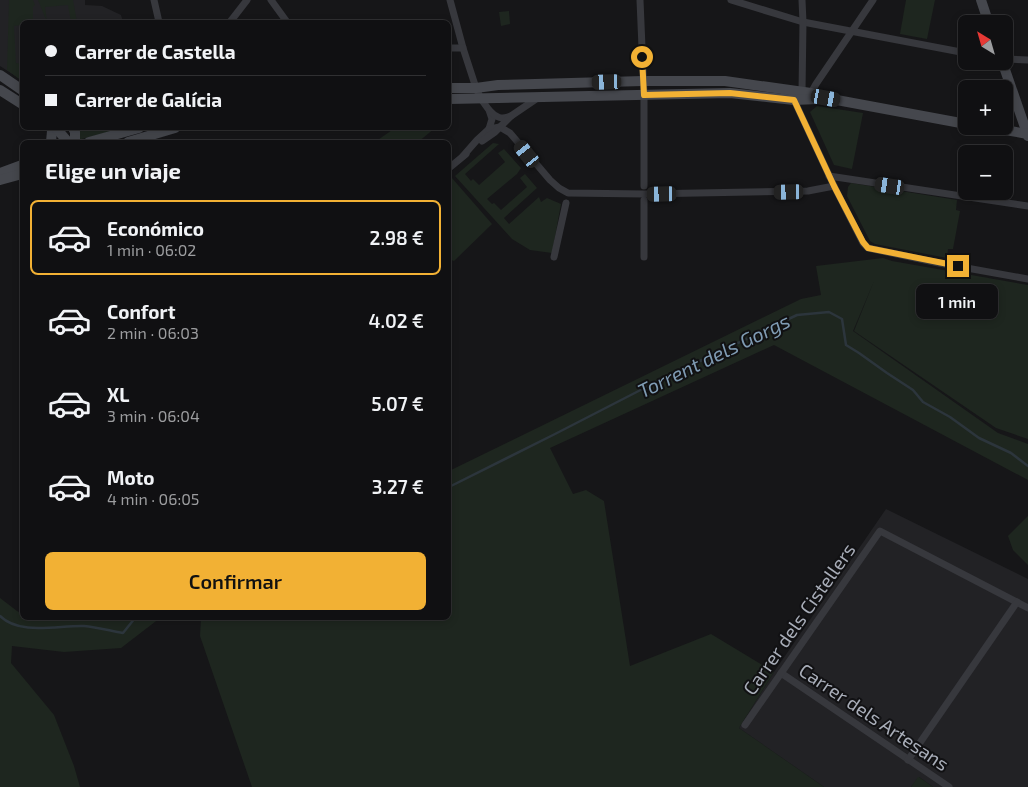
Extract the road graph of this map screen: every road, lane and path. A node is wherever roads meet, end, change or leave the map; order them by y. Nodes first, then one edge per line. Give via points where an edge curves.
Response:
1 (154, 0) edge
2 (247, 0) edge
3 (271, 0) edge
4 (450, 0) edge
5 (640, 0) edge
6 (732, 0) edge
7 (802, 0) edge
8 (873, 0) edge
9 (981, 0) edge
10 (986, 15) edge
11 (159, 20) edge
12 (232, 20) edge
13 (286, 20) edge
14 (803, 22) junction
15 (852, 32) junction
16 (451, 48) edge
17 (463, 48) junction
18 (958, 52) edge
19 (1013, 60) edge
20 (1028, 60) edge
21 (1006, 70) edge
22 (0, 74) edge
23 (643, 81) junction
24 (758, 86) junction
25 (20, 87) edge
26 (451, 88) edge
27 (476, 88) junction
28 (0, 89) edge
29 (807, 93) junction
30 (539, 97) junction
31 (644, 97) junction
32 (757, 97) junction
33 (826, 98) junction
34 (451, 99) edge
35 (481, 99) junction
36 (794, 100) junction
37 (20, 102) edge
38 (489, 110) junction
39 (511, 116) junction
40 (958, 123) edge
41 (500, 127) junction
42 (489, 129) junction
43 (58, 130) edge
44 (133, 130) edge
45 (169, 130) edge
46 (1013, 132) edge
47 (1028, 135) edge
48 (512, 136) junction
49 (66, 140) edge
50 (96, 140) edge
51 (136, 140) edge
52 (463, 156) junction
53 (20, 166) edge
54 (451, 166) edge
55 (0, 173) edge
56 (20, 175) edge
57 (829, 176) junction
58 (0, 180) edge
59 (644, 186) dead end
60 (834, 186) junction
61 (644, 200) dead end
62 (566, 203) dead end
63 (1028, 206) edge
64 (554, 257) dead end
65 (644, 257) dead end
66 (1028, 279) edge
67 (1017, 602) junction
68 (1028, 608) edge
69 (781, 673) junction
70 (745, 725) dead end
71 (908, 760) junction
72 (949, 787) edge

1 - 11 street
2 - 12 street
3 - 13 street
4 - 17 street
5 - 23 street
6 - 14 street
7 - 14 street
8 - 15 street
9 - 10 street
14 - 15 street
14 - 29 street
15 - 18 street
15 - 29 street
16 - 17 street
17 - 27 street
19 - 20 street
21 - 47 street
22 - 25 street
23 - 24 street via 725,80
23 - 27 street
23 - 31 street
24 - 29 street
24 - 32 street
26 - 27 street
27 - 35 street
28 - 37 street
29 - 33 street
29 - 36 street via 794,96
30 - 31 street
30 - 35 street
30 - 39 street
31 - 32 street via 730,93
31 - 59 street
32 - 36 street
33 - 36 street
33 - 40 street
34 - 35 street
35 - 38 street
36 - 57 street
38 - 39 street via 499,118
38 - 42 street via 492,119
39 - 41 street
39 - 48 street via 508,125
41 - 42 street
41 - 48 street
41 - 52 street
42 - 52 street
43 - 49 street
44 - 50 street
45 - 51 street
46 - 47 street
48 - 60 street via 550,180 568,193 808,191
52 - 54 street
53 - 55 street
56 - 58 street
57 - 60 street
57 - 63 street
60 - 66 street via 868,248
61 - 65 street
62 - 64 street
67 - 68 street
67 - 69 street, Carrer dels Cistellers via 880,530
67 - 71 street
69 - 70 street, Carrer dels Cistellers
69 - 71 street, Carrer dels Artesans
71 - 72 street, Carrer dels Artesans

